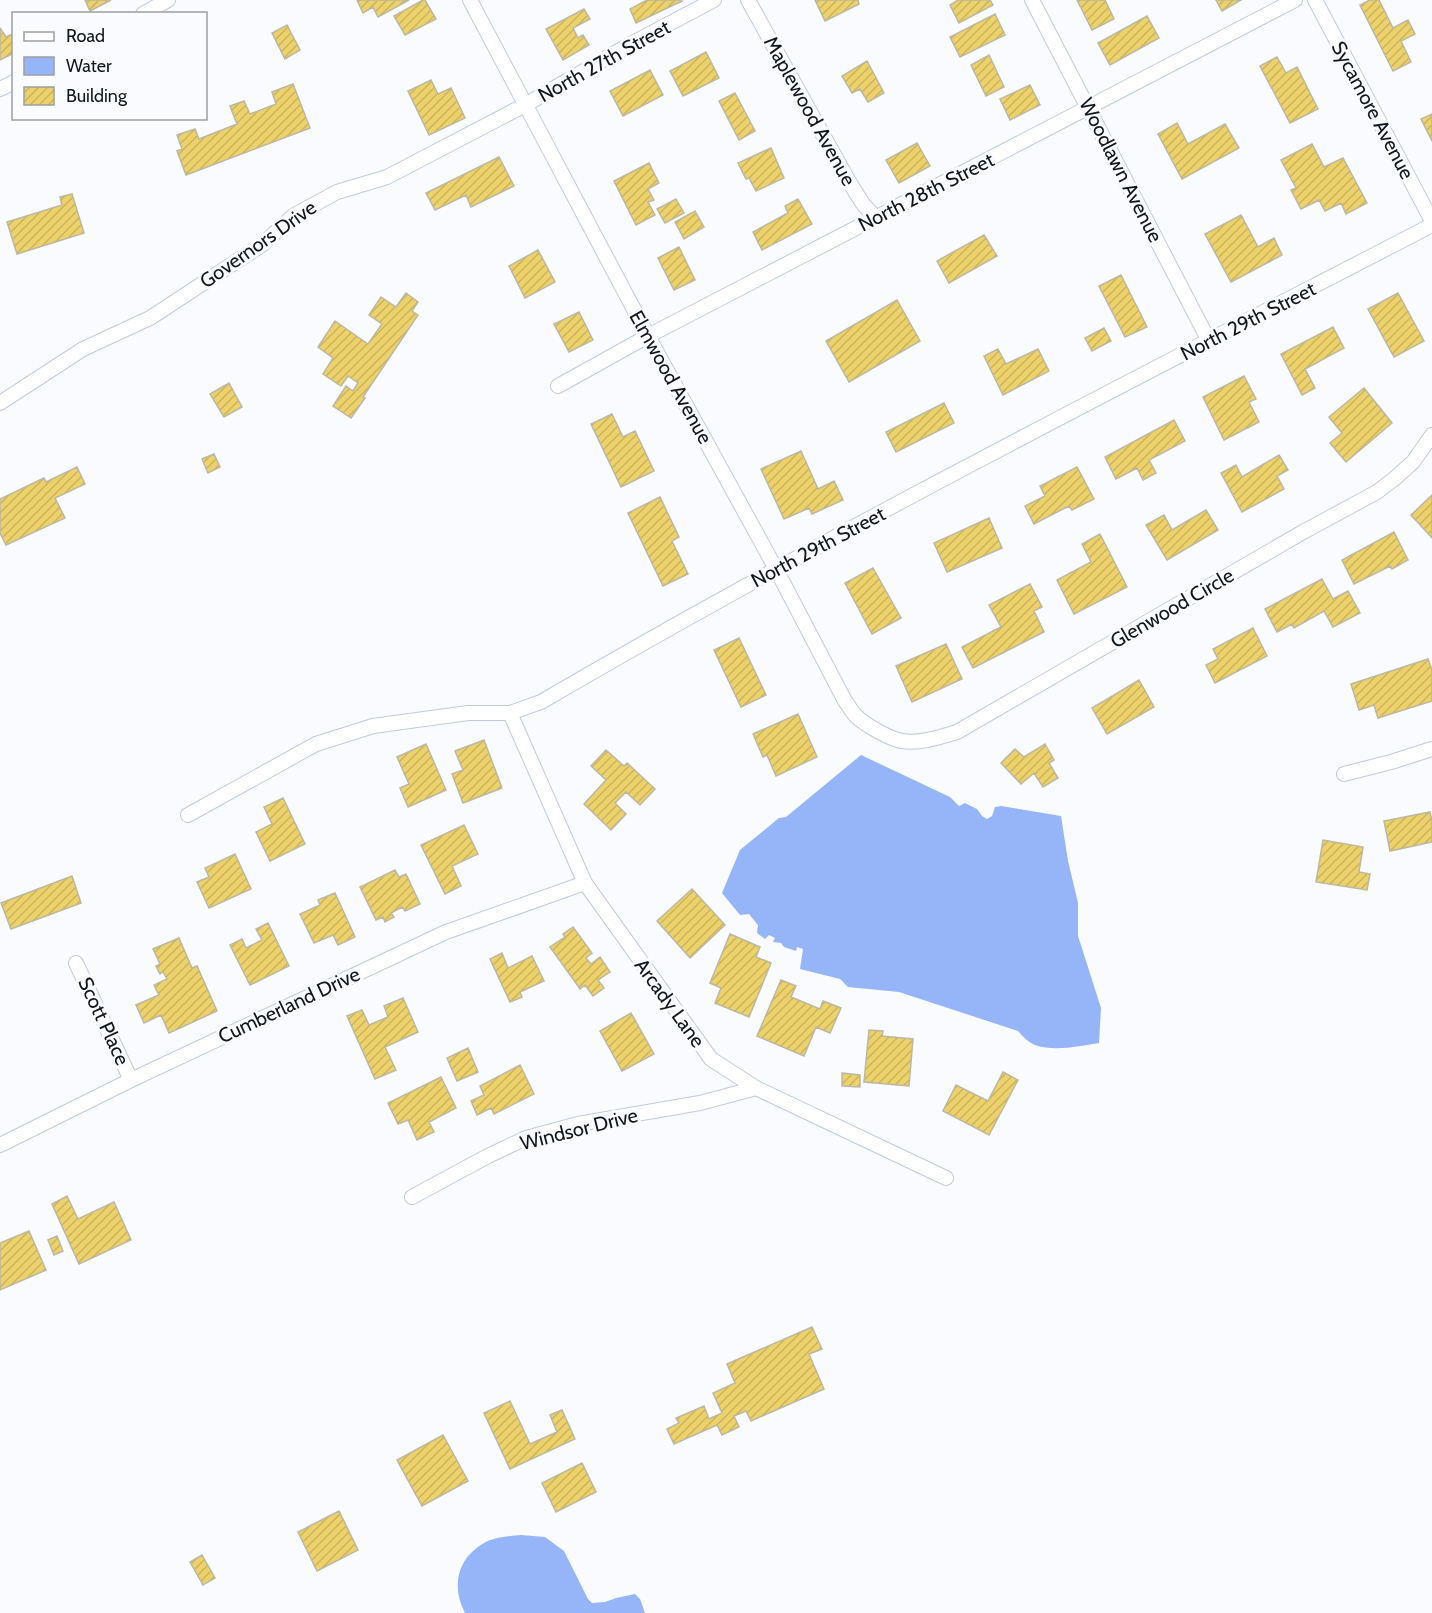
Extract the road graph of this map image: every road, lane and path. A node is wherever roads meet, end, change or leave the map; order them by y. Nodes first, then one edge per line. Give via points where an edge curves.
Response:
1 (168, 0) edge
2 (470, 0) edge
3 (714, 0) edge
4 (748, 0) edge
5 (1032, 0) edge
6 (1295, 0) edge
7 (1315, 0) edge
8 (147, 12) edge
9 (525, 105) junction
10 (1089, 108) junction
11 (876, 218) junction
12 (1432, 223) edge
13 (648, 336) junction
14 (1209, 341) junction
15 (558, 386) dead end
16 (0, 404) edge
17 (1432, 435) edge
18 (776, 569) junction
19 (510, 713) junction
20 (892, 737) joint
21 (1432, 749) edge
22 (1344, 774) dead end
23 (188, 815) dead end
24 (585, 883) junction
25 (76, 963) dead end
26 (131, 1080) junction
27 (756, 1088) junction
28 (0, 1145) edge
29 (946, 1178) dead end
30 (412, 1197) dead end

1 - 8 street
2 - 9 street, Elmwood Avenue
3 - 9 street, North 27th Street
4 - 11 street, Maplewood Avenue via 848,180
5 - 10 street, Woodlawn Avenue
6 - 10 street, North 28th Street
7 - 12 street, Sycamore Avenue
9 - 13 street, Elmwood Avenue
9 - 16 street, Governors Drive via 387,177 337,192 293,216 263,244 150,318 83,349
10 - 11 street, North 28th Street
10 - 14 street, Woodlawn Avenue
11 - 13 street, North 28th Street
12 - 14 street, North 29th Street
13 - 15 street, North 28th Street
13 - 18 street, Elmwood Avenue
14 - 18 street, North 29th Street
17 - 20 street, Glenwood Circle via 1413,462 1377,492 957,732 928,740 902,741
18 - 19 street, North 29th Street via 542,702
18 - 20 street, Elmwood Avenue via 845,701 856,716
19 - 23 street, North 29th Street via 468,713 374,726 316,744
19 - 24 street, Arcady Lane
21 - 22 street
24 - 26 street, Cumberland Drive via 446,932
24 - 27 street, Arcady Lane via 711,1059
25 - 26 street, Scott Place
26 - 28 street, Cumberland Drive
27 - 29 street, Arcady Lane
27 - 30 street, Windsor Drive via 526,1138

